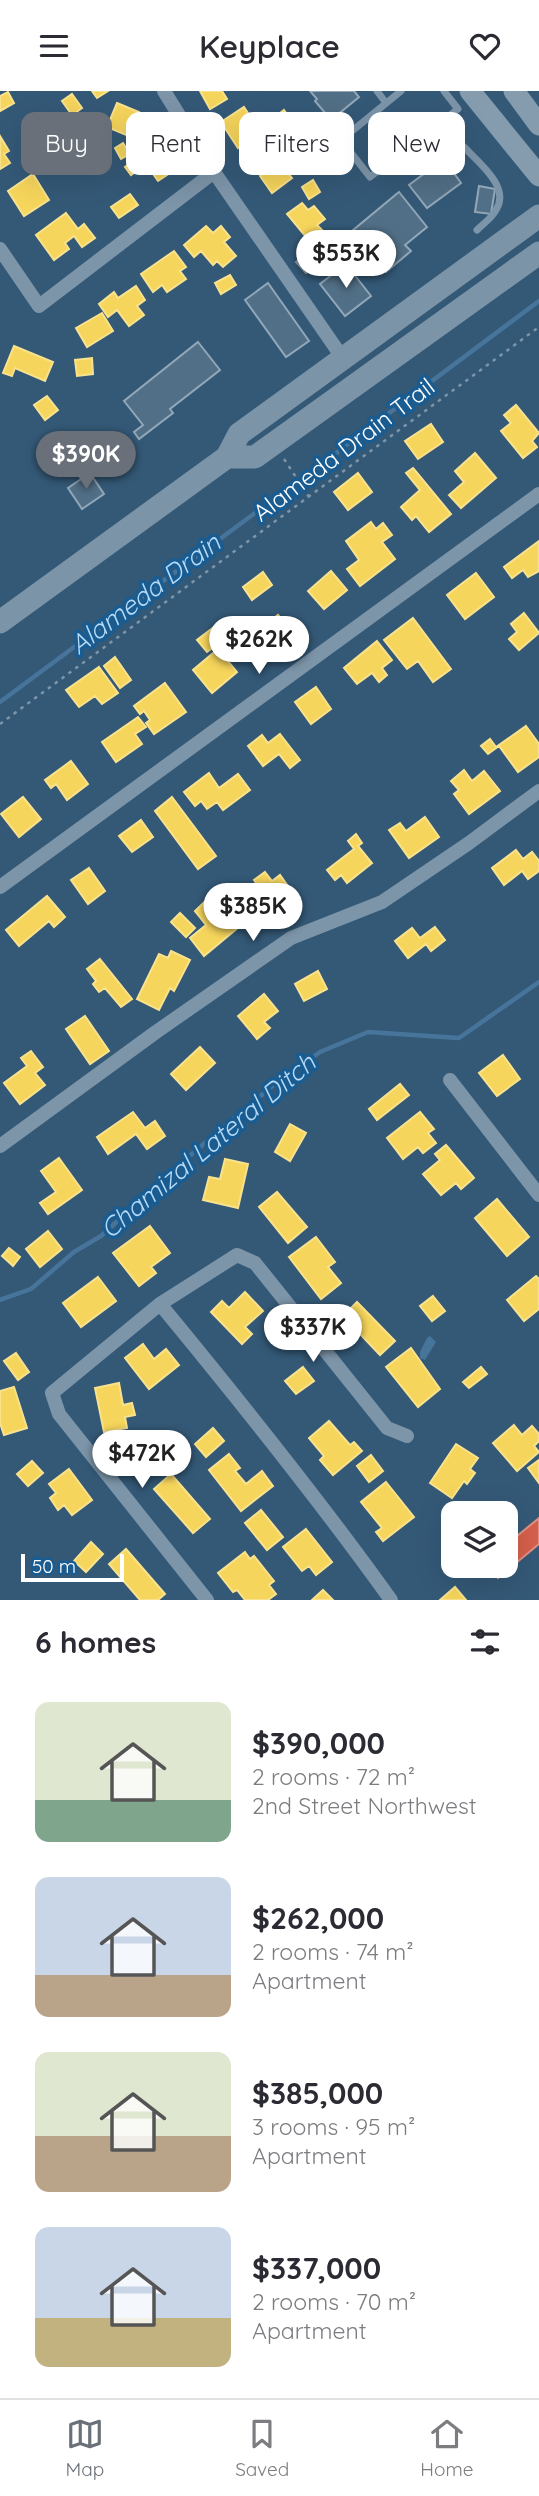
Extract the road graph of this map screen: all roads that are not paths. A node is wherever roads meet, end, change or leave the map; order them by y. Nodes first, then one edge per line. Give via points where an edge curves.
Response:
1 (164, 91) edge
2 (377, 91) edge
3 (401, 91) edge
4 (444, 91) edge
5 (470, 91) edge
6 (514, 91) edge
7 (386, 103) junction
8 (177, 112) edge
9 (539, 125) edge
10 (465, 147) edge
11 (210, 175) edge
12 (216, 175) edge
13 (539, 176) edge
14 (539, 216) edge
15 (477, 230) dead end
16 (0, 249) edge
17 (539, 253) edge
18 (342, 357) junction
19 (227, 457) junction
20 (539, 495) edge
21 (0, 622) edge
22 (539, 791) edge
23 (0, 887) edge
24 (450, 1080) dead end
25 (0, 1146) edge
26 (539, 1195) edge
27 (160, 1304) junction
28 (407, 1436) dead end
29 (207, 1600) edge
30 (391, 1600) edge

1 - 8 street
2 - 7 lane
3 - 7 lane
4 - 7 lane via 458,109 370,177 341,140
5 - 13 main road
6 - 9 main road
10 - 15 lane via 497,184 500,202
11 - 16 street via 39,306
12 - 18 street
14 - 18 main road
17 - 19 main road via 255,457
18 - 19 main road via 239,434
19 - 21 main road
20 - 23 street
22 - 25 street via 382,902 291,939
24 - 26 street
27 - 28 street via 237,1255 254,1263 387,1428
27 - 29 street via 52,1393 59,1414
27 - 30 street via 265,1431

